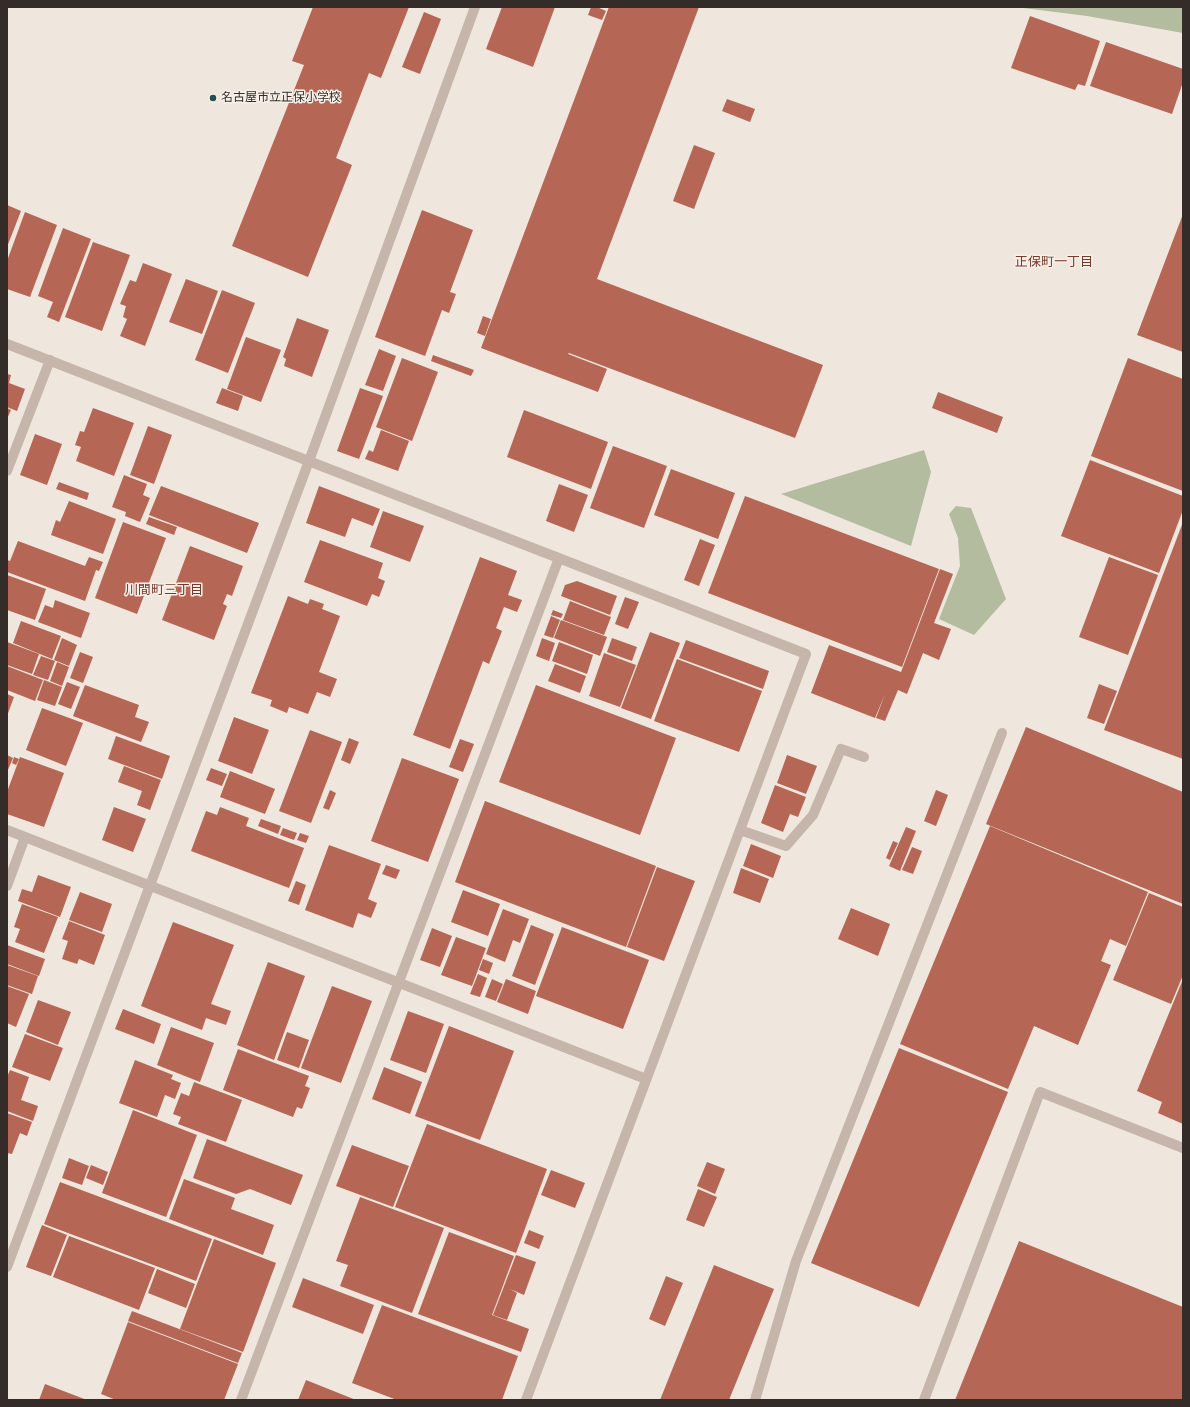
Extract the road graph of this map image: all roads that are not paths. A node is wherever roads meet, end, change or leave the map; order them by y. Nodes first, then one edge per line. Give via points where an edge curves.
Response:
1 (475, 7) edge
2 (7, 344) edge
3 (50, 360) junction
4 (309, 461) junction
5 (7, 471) edge
6 (559, 558) junction
7 (1002, 733) dead end
8 (864, 757) dead end
9 (7, 830) edge
10 (740, 830) junction
11 (25, 837) junction
12 (7, 886) edge
13 (150, 886) junction
14 (398, 982) junction
15 (646, 1079) junction
16 (1183, 1148) edge
17 (7, 1267) edge
18 (241, 1400) edge
19 (526, 1400) edge
20 (755, 1400) edge
21 (924, 1400) edge

1 - 4 street
2 - 3 street
3 - 4 street
3 - 5 street
4 - 6 street
4 - 13 street
6 - 10 street via 806,654
6 - 14 street
7 - 20 street via 796,1261
8 - 10 street via 840,749 813,815 786,846
9 - 11 street
10 - 15 street
11 - 12 street
11 - 13 street
13 - 14 street
13 - 17 street
14 - 15 street
14 - 18 street
15 - 19 street
16 - 21 street via 1040,1092

